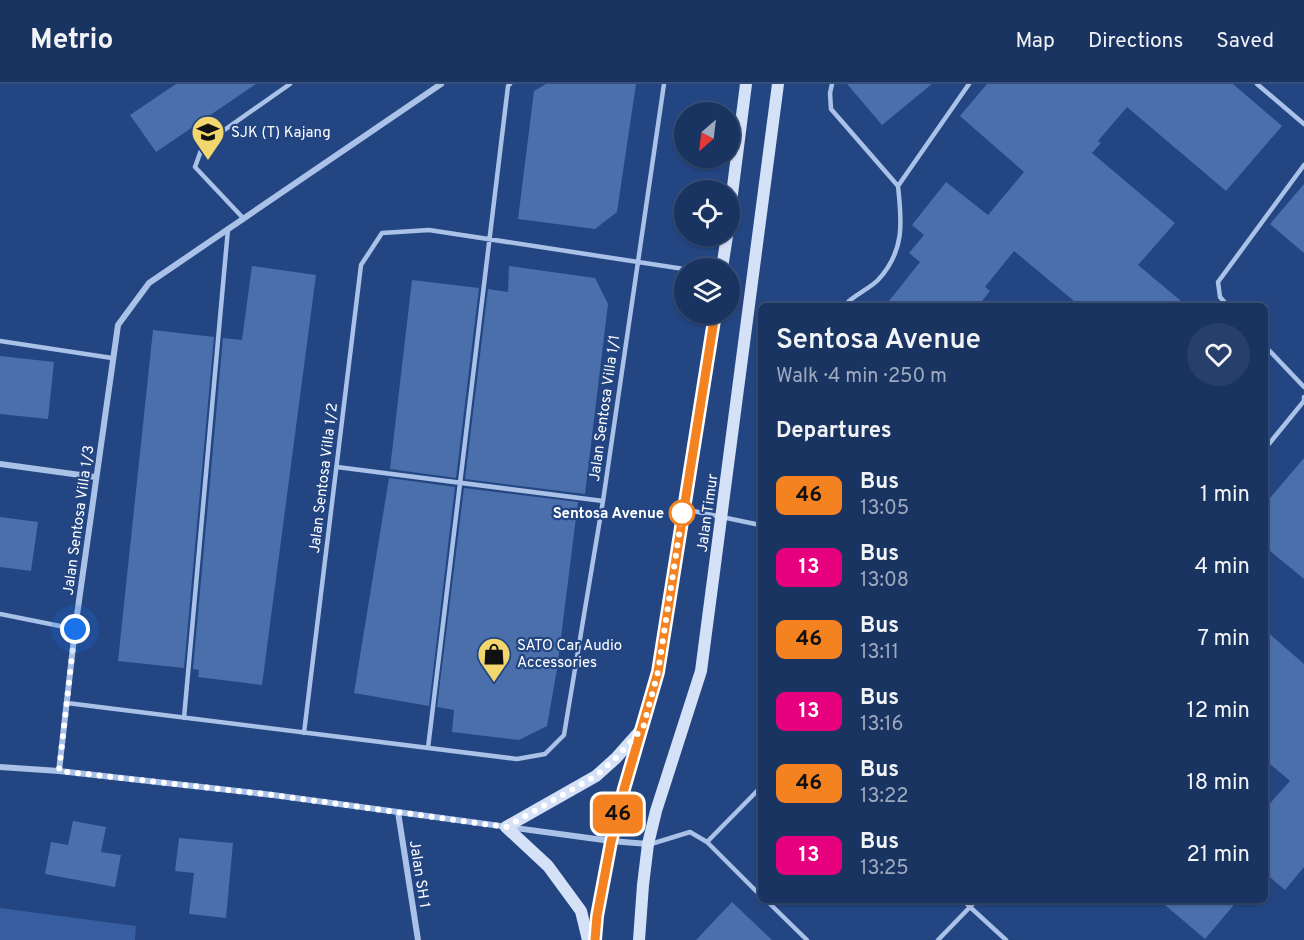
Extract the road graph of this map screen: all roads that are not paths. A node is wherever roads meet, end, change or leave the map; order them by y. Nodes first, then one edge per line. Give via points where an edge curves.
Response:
1 (290, 84) edge
2 (441, 84) edge
3 (510, 84) edge
4 (664, 84) edge
5 (746, 84) edge
6 (778, 84) edge
7 (832, 84) edge
8 (969, 84) edge
9 (1257, 84) edge
10 (1304, 124) edge
11 (1304, 165) edge
12 (734, 180) edge
13 (898, 186) junction
14 (244, 219) junction
15 (228, 229) junction
16 (491, 239) junction
17 (638, 262) junction
18 (674, 267) edge
19 (846, 303) edge
20 (1225, 303) edge
21 (713, 324) edge
22 (0, 341) edge
23 (1268, 349) edge
24 (112, 358) junction
25 (1304, 387) edge
26 (1304, 397) edge
27 (1268, 445) edge
28 (0, 464) edge
29 (337, 467) junction
30 (95, 477) junction
31 (459, 482) junction
32 (603, 501) junction
33 (683, 509) junction
34 (722, 517) junction
35 (758, 525) edge
36 (0, 614) edge
37 (75, 629) junction
38 (67, 704) junction
39 (184, 718) junction
40 (643, 728) junction
41 (304, 733) junction
42 (428, 748) junction
43 (0, 767) edge
44 (59, 771) junction
45 (758, 790) edge
46 (398, 812) junction
47 (506, 827) junction
48 (611, 842) junction
49 (707, 842) junction
50 (648, 844) junction
51 (758, 893) edge
52 (769, 903) edge
53 (966, 903) edge
54 (973, 903) edge
55 (970, 907) junction
56 (418, 940) edge
57 (588, 940) edge
58 (595, 940) edge
59 (639, 940) edge
60 (807, 940) edge
61 (938, 940) edge
62 (1006, 940) edge

1 - 14 lane via 202,145 195,167
2 - 14 street, Jalan Sentosa Villa 1/3
3 - 16 lane
4 - 17 lane, Jalan Sentosa Villa 1/1
5 - 12 main road
6 - 34 main road, Jalan Timur
7 - 13 lane via 831,109
8 - 13 lane
9 - 10 lane
11 - 20 lane via 1218,282 1220,297
13 - 19 lane via 902,222 896,254 877,281
14 - 15 street, Jalan Sentosa Villa 1/3
15 - 24 street, Jalan Sentosa Villa 1/3 via 149,283 118,325
15 - 39 lane
16 - 17 lane
16 - 29 lane, Jalan Sentosa Villa 1/2 via 429,230 382,233 361,265
16 - 31 lane
17 - 18 lane
17 - 32 lane, Jalan Sentosa Villa 1/1
21 - 33 main road, Jalan Timur
22 - 24 lane
23 - 25 lane
24 - 30 street, Jalan Sentosa Villa 1/3
26 - 27 lane
28 - 30 street
29 - 31 lane
29 - 41 lane, Jalan Sentosa Villa 1/2
30 - 37 street, Jalan Sentosa Villa 1/3
31 - 32 lane
31 - 42 lane
32 - 42 lane, Jalan Sentosa Villa 1/1 via 564,735 545,754 517,759
33 - 34 lane
33 - 40 main road, Jalan Timur via 658,672
34 - 35 lane
34 - 50 main road, Jalan Timur via 701,671
36 - 37 lane
37 - 38 street, Jalan Sentosa Villa 1/3
38 - 39 lane
38 - 44 street, Jalan Sentosa Villa 1/3
39 - 41 lane
40 - 47 main road via 596,776
40 - 48 main road, Jalan Timur
41 - 42 lane
43 - 44 street
44 - 46 street
45 - 49 lane
46 - 47 street
46 - 56 street, Jalan SH 1
47 - 48 street
47 - 57 main road via 548,866 581,911
48 - 50 street
48 - 58 main road, Jalan Timur
49 - 50 lane via 690,832
49 - 51 lane
50 - 59 main road, Jalan Timur
52 - 60 lane
53 - 55 lane
54 - 55 lane
55 - 61 lane
55 - 62 lane

